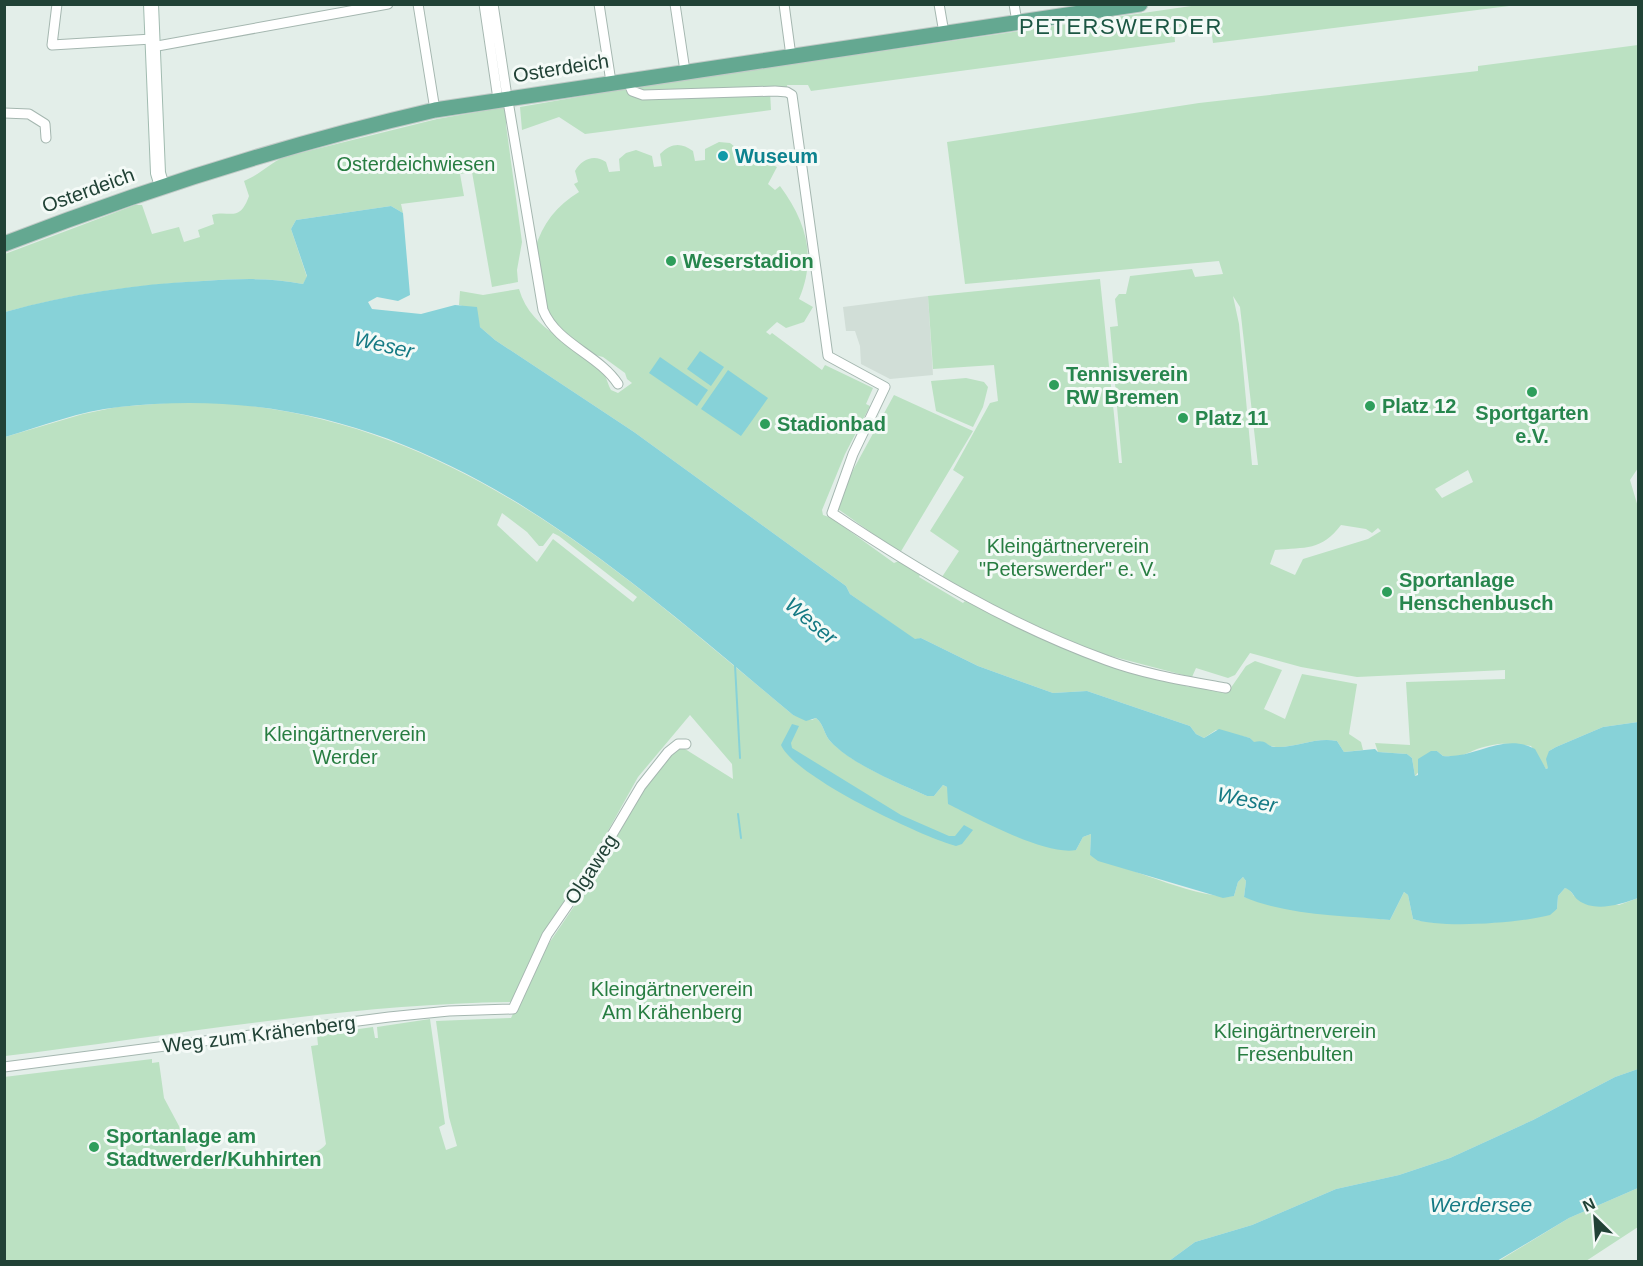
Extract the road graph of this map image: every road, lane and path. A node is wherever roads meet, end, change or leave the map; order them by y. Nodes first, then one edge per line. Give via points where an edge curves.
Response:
1 (57, 4) edge
2 (151, 4) edge
3 (388, 4) edge
4 (418, 4) edge
5 (484, 4) edge
6 (493, 4) edge
7 (600, 4) edge
8 (675, 4) edge
9 (784, 4) edge
10 (939, 4) edge
11 (1014, 4) edge
12 (1140, 4) edge
13 (346, 8) edge
14 (1088, 8) edge
15 (1017, 22) junction
16 (944, 33) junction
17 (152, 43) junction
18 (791, 56) junction
19 (685, 71) junction
20 (627, 79) junction
21 (611, 82) junction
22 (504, 99) junction
23 (435, 110) junction
24 (4, 113) edge
25 (46, 138) dead end
26 (162, 186) junction
27 (4, 243) edge
28 (618, 384) dead end
29 (1226, 688) dead end
30 (686, 744) dead end
31 (513, 1009) joint
32 (4, 1066) edge

1 - 17 street via 52,45
2 - 17 street
3 - 13 street
4 - 23 street
5 - 22 street
6 - 22 street
7 - 21 street
8 - 19 street
9 - 18 street
10 - 16 street
11 - 15 street
12 - 14 main road, Osterdeich
13 - 17 street
14 - 15 main road, Osterdeich
15 - 16 main road, Osterdeich
16 - 18 main road, Osterdeich
17 - 26 street via 158,173
18 - 19 main road, Osterdeich
19 - 20 main road, Osterdeich
20 - 21 main road, Osterdeich
20 - 29 street via 632,91 644,95 775,91 792,95 828,356 885,387 832,513 906,563 1051,638 1107,661
21 - 22 main road, Osterdeich
22 - 23 main road, Osterdeich
22 - 28 street via 543,310 558,333 608,369
23 - 26 main road, Osterdeich via 331,134
24 - 25 street via 29,114 45,124
26 - 27 main road, Osterdeich
30 - 31 street, Olgaweg via 678,744 668,752 641,786 547,936
31 - 32 street, Weg zum Krähenberg via 389,1017

